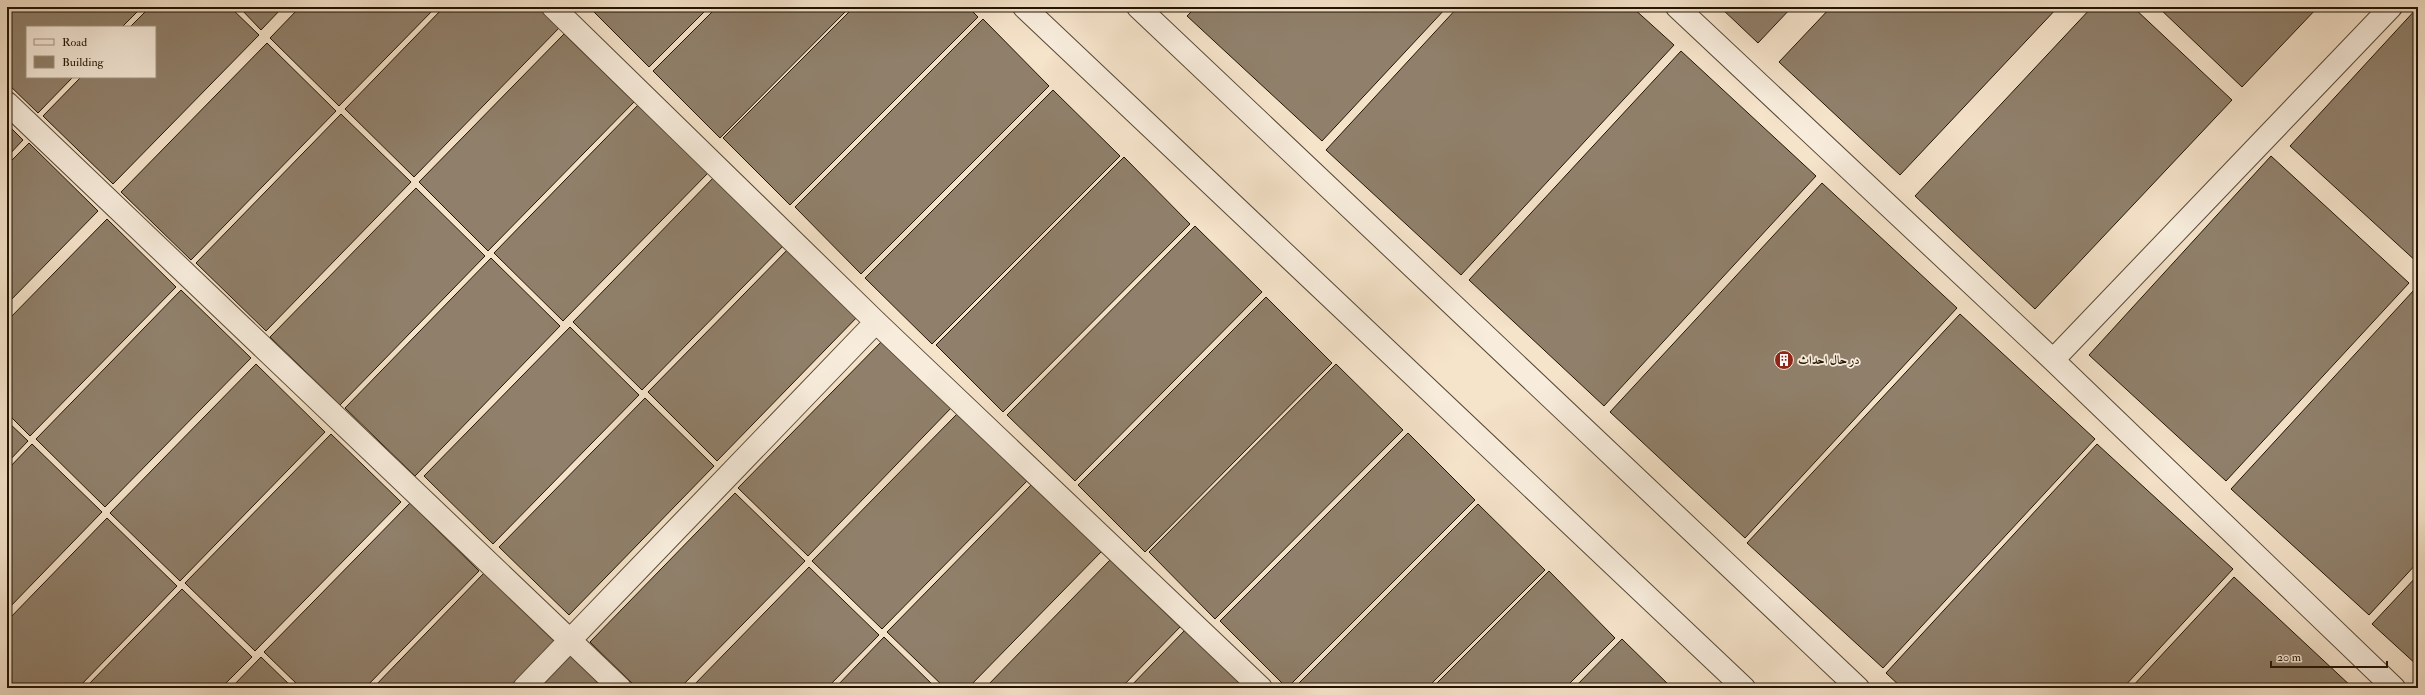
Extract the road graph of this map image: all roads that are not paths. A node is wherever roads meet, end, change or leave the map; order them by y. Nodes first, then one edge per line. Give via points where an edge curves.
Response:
1 (553, 7) edge
2 (1024, 7) edge
3 (1138, 7) edge
4 (1677, 7) edge
5 (2391, 7) edge
6 (7, 103) edge
7 (876, 322) junction
8 (2053, 360) junction
9 (569, 640) junction
10 (524, 688) edge
11 (620, 688) edge
12 (1261, 688) edge
13 (1744, 688) edge
14 (1858, 688) edge
15 (2394, 688) edge

1 - 7 street
2 - 13 street
3 - 14 street
4 - 8 street
5 - 8 street
6 - 9 street
7 - 9 street
7 - 12 street
8 - 15 street
9 - 10 street
9 - 11 street

